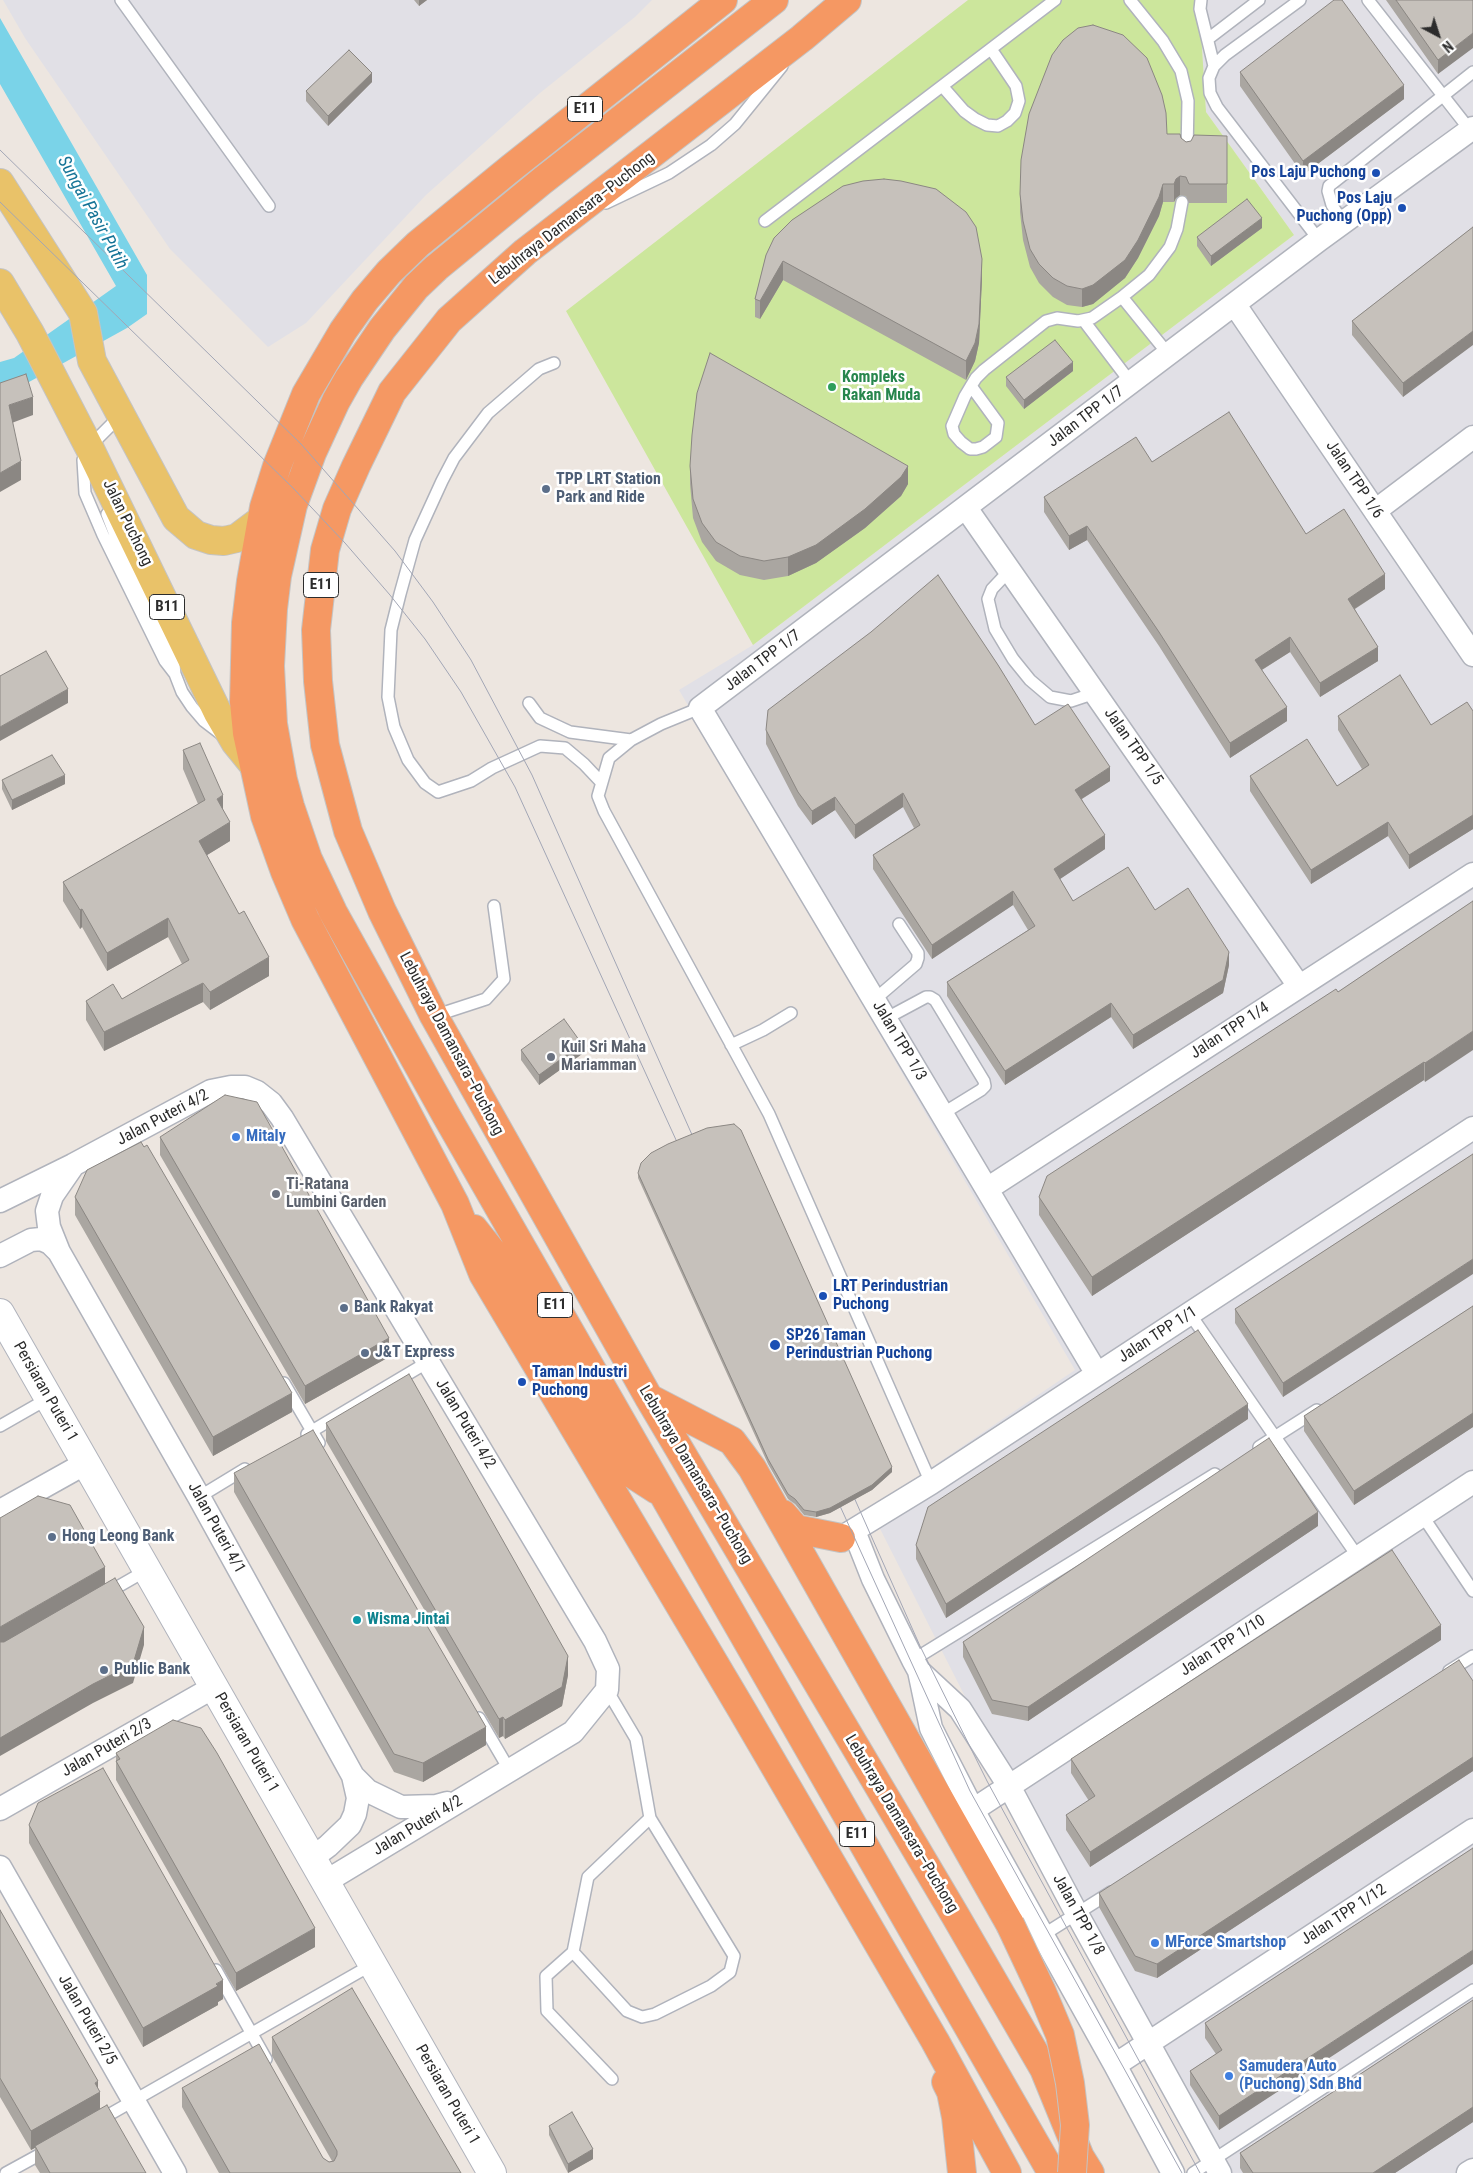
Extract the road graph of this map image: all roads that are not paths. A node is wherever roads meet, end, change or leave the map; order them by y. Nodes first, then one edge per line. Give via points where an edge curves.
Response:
1 (121, 0) edge
2 (774, 0) edge
3 (848, 0) edge
4 (1056, 0) edge
5 (1130, 0) edge
6 (1201, 0) edge
7 (1259, 0) edge
8 (1300, 0) edge
9 (1368, 0) edge
10 (713, 5) edge
11 (1208, 39) junction
12 (991, 50) junction
13 (1214, 66) junction
14 (1473, 72) edge
15 (943, 87) junction
16 (1443, 95) junction
17 (1472, 129) edge
18 (1187, 153) edge
19 (0, 183) edge
20 (1182, 202) dead end
21 (269, 206) dead end
22 (765, 221) dead end
23 (1343, 223) junction
24 (1319, 240) junction
25 (0, 283) edge
26 (1122, 297) junction
27 (1235, 305) junction
28 (1084, 320) junction
29 (1169, 355) junction
30 (554, 363) dead end
31 (1132, 383) junction
32 (971, 386) junction
33 (121, 415) junction
34 (1473, 437) edge
35 (89, 446) junction
36 (105, 480) junction
37 (966, 508) junction
38 (1375, 511) junction
39 (261, 520) junction
40 (1010, 570) junction
41 (1472, 651) edge
42 (175, 674) junction
43 (1095, 693) junction
44 (529, 703) dead end
45 (700, 708) junction
46 (631, 740) junction
47 (235, 742) junction
48 (252, 763) junction
49 (601, 782) junction
50 (1473, 874) edge
51 (494, 906) dead end
52 (899, 924) dead end
53 (1299, 986) junction
54 (880, 1010) junction
55 (791, 1013) dead end
56 (434, 1016) junction
57 (731, 1045) junction
58 (942, 1114) junction
59 (1473, 1128) edge
60 (73, 1165) junction
61 (987, 1189) junction
62 (0, 1201) edge
63 (455, 1204) junction
64 (58, 1252) junction
65 (0, 1256) edge
66 (0, 1313) edge
67 (1190, 1314) junction
68 (428, 1362) junction
69 (277, 1371) edge
70 (1097, 1374) junction
71 (49, 1398) junction
72 (649, 1398) junction
73 (1325, 1405) edge
74 (0, 1426) edge
75 (312, 1430) junction
76 (1276, 1437) junction
77 (296, 1440) edge
78 (1250, 1452) edge
79 (327, 1456) edge
80 (86, 1463) junction
81 (256, 1464) edge
82 (1225, 1468) edge
83 (1473, 1482) edge
84 (931, 1483) junction
85 (663, 1494) junction
86 (199, 1496) junction
87 (769, 1498) junction
88 (0, 1511) edge
89 (1422, 1516) junction
90 (847, 1535) junction
91 (1358, 1557) junction
92 (147, 1570) junction
93 (1473, 1591) edge
94 (824, 1593) junction
95 (95, 1600) edge
96 (1473, 1656) edge
97 (916, 1666) junction
98 (1440, 1677) edge
99 (214, 1687) junction
100 (606, 1690) junction
101 (475, 1711) edge
102 (510, 1771) junction
103 (353, 1776) junction
104 (1010, 1786) junction
105 (463, 1799) junction
106 (0, 1810) edge
107 (973, 1810) junction
108 (650, 1818) junction
109 (1473, 1830) edge
110 (312, 1858) junction
111 (0, 1867) edge
112 (325, 1882) junction
113 (1118, 1887) edge
114 (1077, 1914) junction
115 (1043, 1935) junction
116 (573, 1952) junction
117 (207, 1956) edge
118 (373, 1964) junction
119 (1473, 1990) edge
120 (252, 2034) junction
121 (935, 2041) junction
122 (1150, 2044) junction
123 (1115, 2065) junction
124 (271, 2069) edge
125 (612, 2079) dead end
126 (133, 2100) junction
127 (91, 2125) edge
128 (57, 2144) edge
129 (1216, 2167) edge
130 (1473, 2170) edge
131 (6, 2173) edge
132 (175, 2173) edge
133 (492, 2173) edge
134 (962, 2173) edge
135 (1007, 2173) edge
136 (1052, 2173) edge
137 (1072, 2173) edge
138 (1090, 2173) edge
139 (1173, 2173) edge
140 (1193, 2173) edge
141 (1468, 2173) edge

1 - 21 lane
2 - 85 highway, E11 via 542,181 416,287 382,329 336,401 312,453 293,506 273,609 271,696 283,780 308,859 333,912 446,1117
3 - 56 highway, Lebuhraya Damansara–Puchong / E11 via 525,252 449,320 392,392 337,509 325,550 316,630 324,745 348,831 382,911
4 - 12 lane
5 - 18 lane via 1163,40 1181,70 1188,101
6 - 11 lane
7 - 11 lane
8 - 13 lane
9 - 16 lane
10 - 39 highway, E11 via 495,180 389,272 343,331 306,394 277,466
11 - 13 lane
12 - 15 lane
12 - 15 lane via 1016,86 1019,101 1015,113 1007,121 998,126 975,119
13 - 24 lane via 1209,78 1210,93 1217,107
14 - 16 lane
15 - 22 lane
16 - 17 lane
16 - 23 lane via 1329,186 1332,205
17 - 23 street, Jalan TPP 1/7
19 - 33 main road via 77,304 85,323 89,354
20 - 26 lane via 1170,247 1149,275
23 - 24 street, Jalan TPP 1/7
24 - 27 street, Jalan TPP 1/7
25 - 35 main road, Jalan Puchong / B11
26 - 28 lane
26 - 29 lane
27 - 29 street, Jalan TPP 1/7
27 - 38 street, Jalan TPP 1/6
28 - 31 lane
28 - 32 lane via 1057,318 1046,321 984,370
29 - 31 street, Jalan TPP 1/7
30 - 49 lane via 539,370 488,413 454,458 415,540 391,630 388,697 394,727 408,760 425,783 438,792 471,782 492,768 540,746 565,748
31 - 37 street, Jalan TPP 1/7
32 - 32 lane via 952,426 960,442 976,449 996,437 998,423
33 - 35 lane
33 - 39 main road via 176,518 196,535 224,542 237,538
34 - 38 street
35 - 36 main road, Jalan Puchong / B11
35 - 42 lane via 83,460 85,492 165,661
36 - 42 lane via 103,490 107,512 173,656
36 - 47 main road, Jalan Puchong / B11
37 - 40 street, Jalan TPP 1/5
37 - 45 street, Jalan TPP 1/7
38 - 41 street, Jalan TPP 1/6
39 - 48 highway, E11 via 251,581 244,662 244,702
40 - 43 street, Jalan TPP 1/5
40 - 43 lane via 992,589 988,599 995,629 1013,659 1050,698 1071,701
42 - 47 lane via 192,707 211,726
43 - 53 street, Jalan TPP 1/5
44 - 46 lane via 540,718 570,732
45 - 46 lane
45 - 54 street, Jalan TPP 1/3
46 - 49 lane via 609,758
47 - 48 main road, Jalan Puchong / B11
48 - 63 highway, E11 via 265,816 305,919
49 - 57 lane via 598,796 604,811
50 - 53 street, Jalan TPP 1/4
51 - 56 lane via 504,979 486,999
52 - 54 lane via 918,958
53 - 61 street, Jalan TPP 1/4
54 - 58 street, Jalan TPP 1/3
54 - 58 lane via 926,997 935,1000 984,1081 985,1086 981,1090
55 - 57 lane
56 - 72 highway, Lebuhraya Damansara–Puchong / E11
57 - 84 lane via 769,1114
58 - 61 street, Jalan TPP 1/3
59 - 67 street, Jalan TPP 1/1
60 - 62 street, Jalan Puteri 4/2
60 - 64 street via 52,1196 48,1211 49,1227
60 - 68 street, Jalan Puteri 4/2 via 140,1135 211,1091 245,1087 271,1103 282,1118
61 - 70 street, Jalan TPP 1/3
63 - 85 highway, E11 via 502,1264 626,1470
63 - 121 highway via 483,1274
64 - 65 street, Jalan Puteri 4/1 via 41,1239 31,1240
64 - 86 street, Jalan Puteri 4/1
66 - 71 street, Persiaran Puteri 1
67 - 70 street, Jalan TPP 1/1
67 - 76 lane
68 - 75 lane
68 - 100 street, Jalan Puteri 4/2 via 595,1641 608,1669
69 - 75 lane
70 - 84 street, Jalan TPP 1/1
71 - 74 lane
71 - 80 street, Persiaran Puteri 1
72 - 87 highway via 732,1441
72 - 138 highway, Lebuhraya Damansara–Puchong / E11 via 1044,2069 1080,2157
73 - 76 lane
75 - 77 lane
75 - 79 lane
76 - 78 lane
76 - 91 lane
80 - 88 street
80 - 92 street, Persiaran Puteri 1
81 - 86 lane
82 - 97 lane
83 - 89 street, Jalan TPP 1/10
84 - 90 street, Jalan TPP 1/1
85 - 136 highway, E11
86 - 103 street, Jalan Puteri 4/1
87 - 90 highway via 796,1529
87 - 94 highway
89 - 91 street, Jalan TPP 1/10
89 - 93 lane
90 - 94 highway via 834,1546 822,1568
90 - 97 street, Jalan TPP 1/8
91 - 104 street, Jalan TPP 1/10
92 - 95 lane
92 - 99 street, Persiaran Puteri 1
94 - 137 highway, bridge via 1010,1924 1042,1992 1060,2035 1070,2083 1075,2125
96 - 98 lane
97 - 104 street, Jalan TPP 1/8 via 960,1709
97 - 107 street, Jalan TPP 1/8 via 931,1728
99 - 106 street, Jalan Puteri 2/3 via 97,1760
99 - 110 street, Persiaran Puteri 1
100 - 102 street, Jalan Puteri 4/2 via 573,1732
100 - 108 lane via 636,1739
101 - 102 lane
102 - 105 street, Jalan Puteri 4/2
103 - 105 street via 368,1790 400,1807 436,1806
103 - 110 street, Jalan Puteri 4/1 via 358,1798 350,1825
104 - 107 street, Jalan TPP 1/10
104 - 114 street, Jalan TPP 1/8
105 - 112 street, Jalan Puteri 4/2
107 - 115 street, Jalan TPP 1/8
108 - 116 lane via 588,1877
108 - 116 lane via 734,1956 730,1972 711,1986 655,2014 642,2017 627,2011
109 - 122 street, Jalan TPP 1/12
110 - 112 street, Persiaran Puteri 1
111 - 126 street, Jalan Puteri 2/5
112 - 118 street, Persiaran Puteri 1
113 - 114 lane
114 - 115 lane
114 - 122 street, Jalan TPP 1/8
115 - 123 street, Jalan TPP 1/8
116 - 125 lane via 546,1976 548,2011
117 - 120 lane
118 - 120 lane
118 - 133 street, Persiaran Puteri 1
119 - 129 lane
120 - 124 lane
120 - 126 lane
121 - 134 highway via 940,2071 951,2092
121 - 135 highway
122 - 123 street, Jalan TPP 1/12
122 - 129 street, Jalan TPP 1/8
123 - 139 street, Jalan TPP 1/8
126 - 127 lane
126 - 132 street, Jalan Puteri 2/5
128 - 131 lane
129 - 140 lane
130 - 141 street

